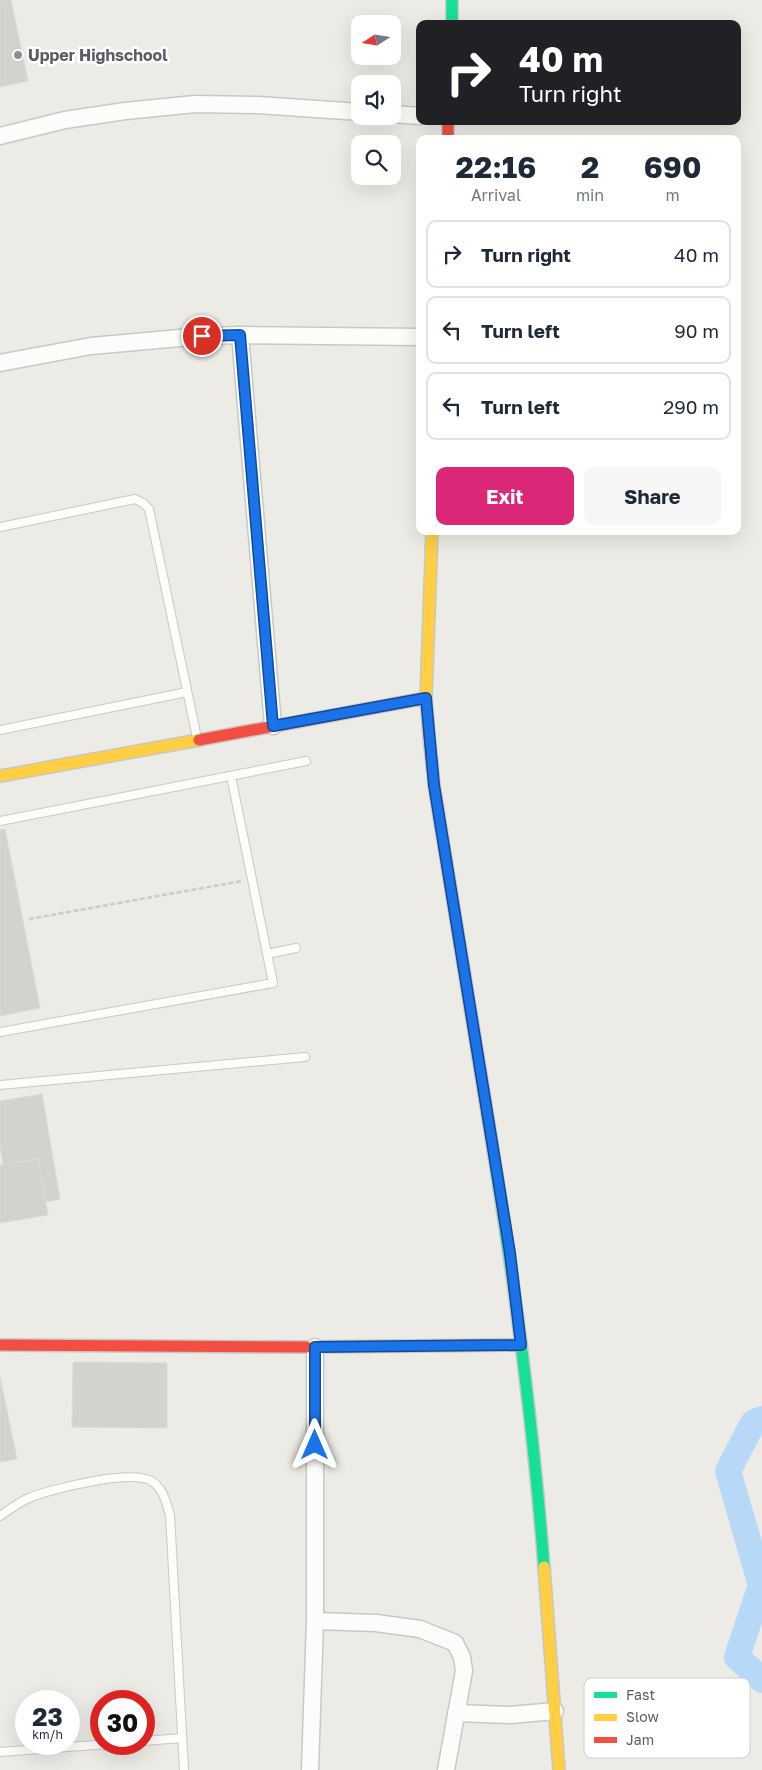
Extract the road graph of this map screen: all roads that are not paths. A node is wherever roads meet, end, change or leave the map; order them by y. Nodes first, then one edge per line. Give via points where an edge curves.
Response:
1 (452, 0) edge
2 (452, 20) edge
3 (351, 111) edge
4 (401, 115) edge
5 (416, 116) edge
6 (0, 136) edge
7 (240, 335) junction
8 (416, 337) edge
9 (0, 363) edge
10 (0, 527) edge
11 (432, 535) edge
12 (187, 692) junction
13 (426, 698) junction
14 (273, 726) junction
15 (0, 730) edge
16 (198, 740) junction
17 (306, 761) dead end
18 (0, 776) edge
19 (231, 776) junction
20 (0, 821) edge
21 (296, 948) dead end
22 (267, 954) junction
23 (0, 1032) edge
24 (305, 1058) dead end
25 (0, 1085) edge
26 (0, 1345) edge
27 (521, 1345) junction
28 (315, 1347) junction
29 (0, 1516) edge
30 (314, 1621) junction
31 (555, 1711) junction
32 (456, 1713) junction
33 (182, 1738) junction
34 (155, 1740) edge
35 (90, 1745) edge
36 (0, 1752) edge
37 (184, 1770) edge
38 (310, 1770) edge
39 (446, 1770) edge
40 (559, 1770) edge

1 - 2 street
3 - 6 street via 194,104 64,120
4 - 5 street
7 - 8 street
7 - 9 street via 91,346
7 - 14 street
10 - 12 lane via 135,499 143,503 149,509
11 - 13 street
12 - 15 lane
12 - 16 lane
13 - 14 street
13 - 27 street via 434,785 502,1204
14 - 16 street
16 - 18 street
17 - 19 lane
19 - 20 lane
19 - 22 lane
21 - 22 lane
22 - 23 lane via 273,983
24 - 25 lane
26 - 28 street
27 - 28 street
27 - 31 street via 539,1500
28 - 30 street
29 - 33 lane via 28,1498 80,1483 122,1477 152,1481 163,1494 170,1515
30 - 32 street via 376,1623 420,1629 455,1643 464,1671
30 - 38 street
31 - 32 street via 510,1715
31 - 40 street
32 - 39 street
33 - 34 lane
33 - 37 lane
35 - 36 lane

